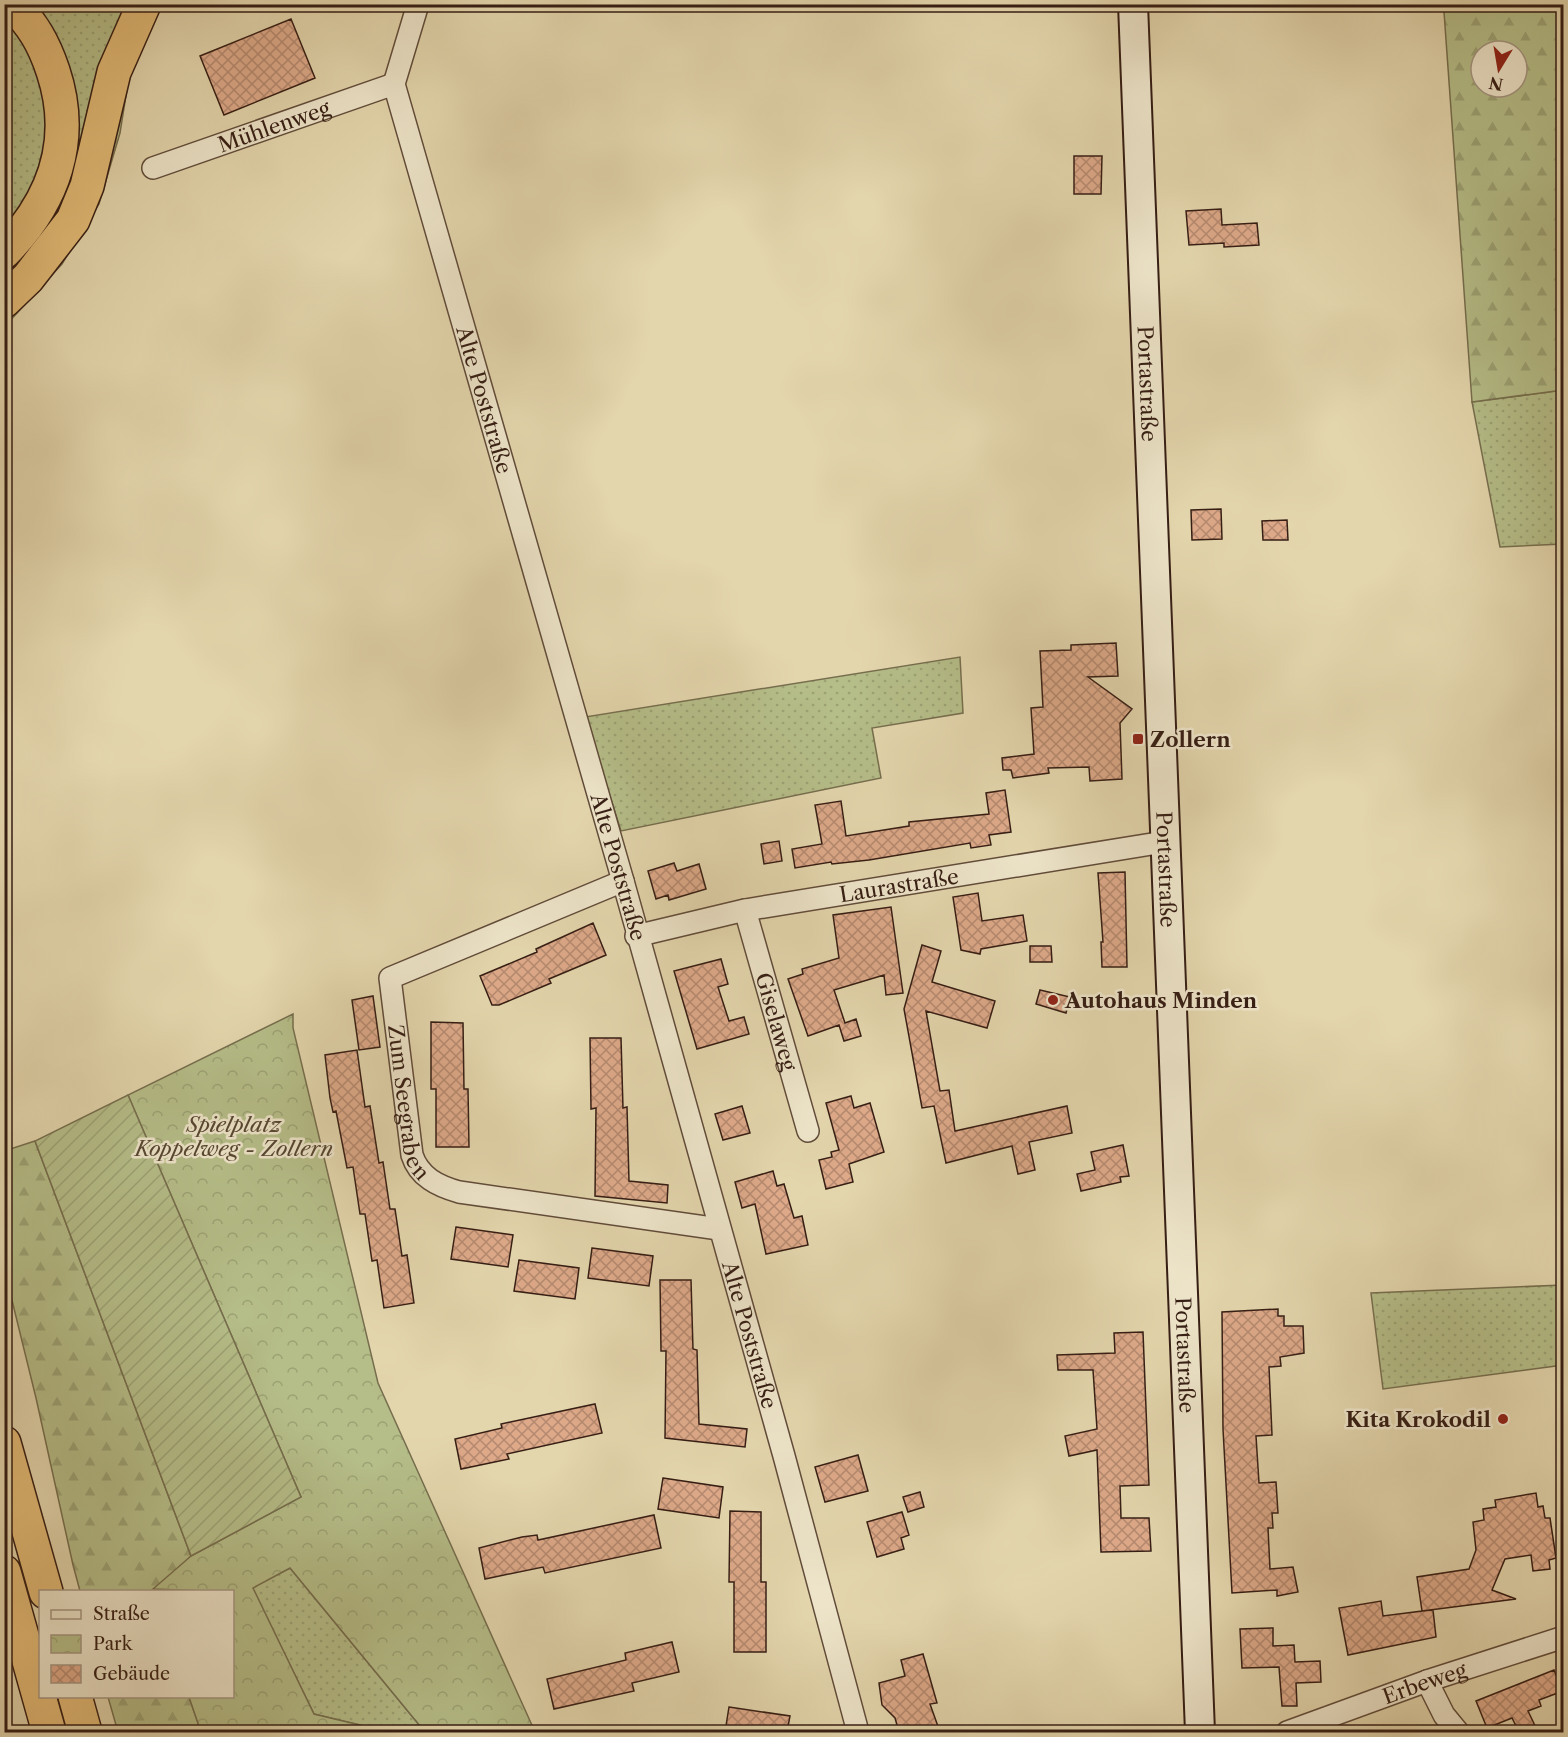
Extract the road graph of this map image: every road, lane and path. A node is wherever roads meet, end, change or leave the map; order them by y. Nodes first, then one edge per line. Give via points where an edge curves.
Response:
1 (12, 4) edge
2 (144, 4) edge
3 (418, 4) edge
4 (1133, 4) edge
5 (394, 84) junction
6 (153, 168) dead end
7 (4, 252) edge
8 (4, 301) edge
9 (1164, 842) junction
10 (623, 881) junction
11 (746, 910) junction
12 (636, 936) junction
13 (808, 1131) dead end
14 (719, 1229) junction
15 (4, 1425) edge
16 (7, 1451) edge
17 (4, 1572) edge
18 (45, 1590) edge
19 (1563, 1637) edge
20 (1427, 1681) junction
21 (39, 1696) edge
22 (39, 1698) edge
23 (76, 1698) edge
24 (49, 1732) edge
25 (85, 1732) edge
26 (858, 1732) edge
27 (1200, 1732) edge
28 (1287, 1732) edge
29 (1458, 1732) edge

1 - 7 highway via 33,26 45,48 60,93 64,128 51,185 28,228
2 - 8 highway via 114,72 87,186 73,219 28,278
3 - 5 street
4 - 9 main road, Portastraße
5 - 6 street, Mühlenweg
5 - 10 street, Alte Poststraße
9 - 11 street, Laurastraße
9 - 27 main road, Portastraße
10 - 12 street, Alte Poststraße
10 - 14 street, Zum Seegraben via 390,978 412,1155 419,1170 430,1180 459,1192
11 - 12 street, Laurastraße
11 - 13 street, Giselaweg
12 - 14 street, Alte Poststraße
14 - 26 street, Alte Poststraße
15 - 16 highway
16 - 18 highway
17 - 21 highway
19 - 20 street, Erbeweg
20 - 28 street, Erbeweg
20 - 29 street via 1444,1715
22 - 24 highway
23 - 25 highway

